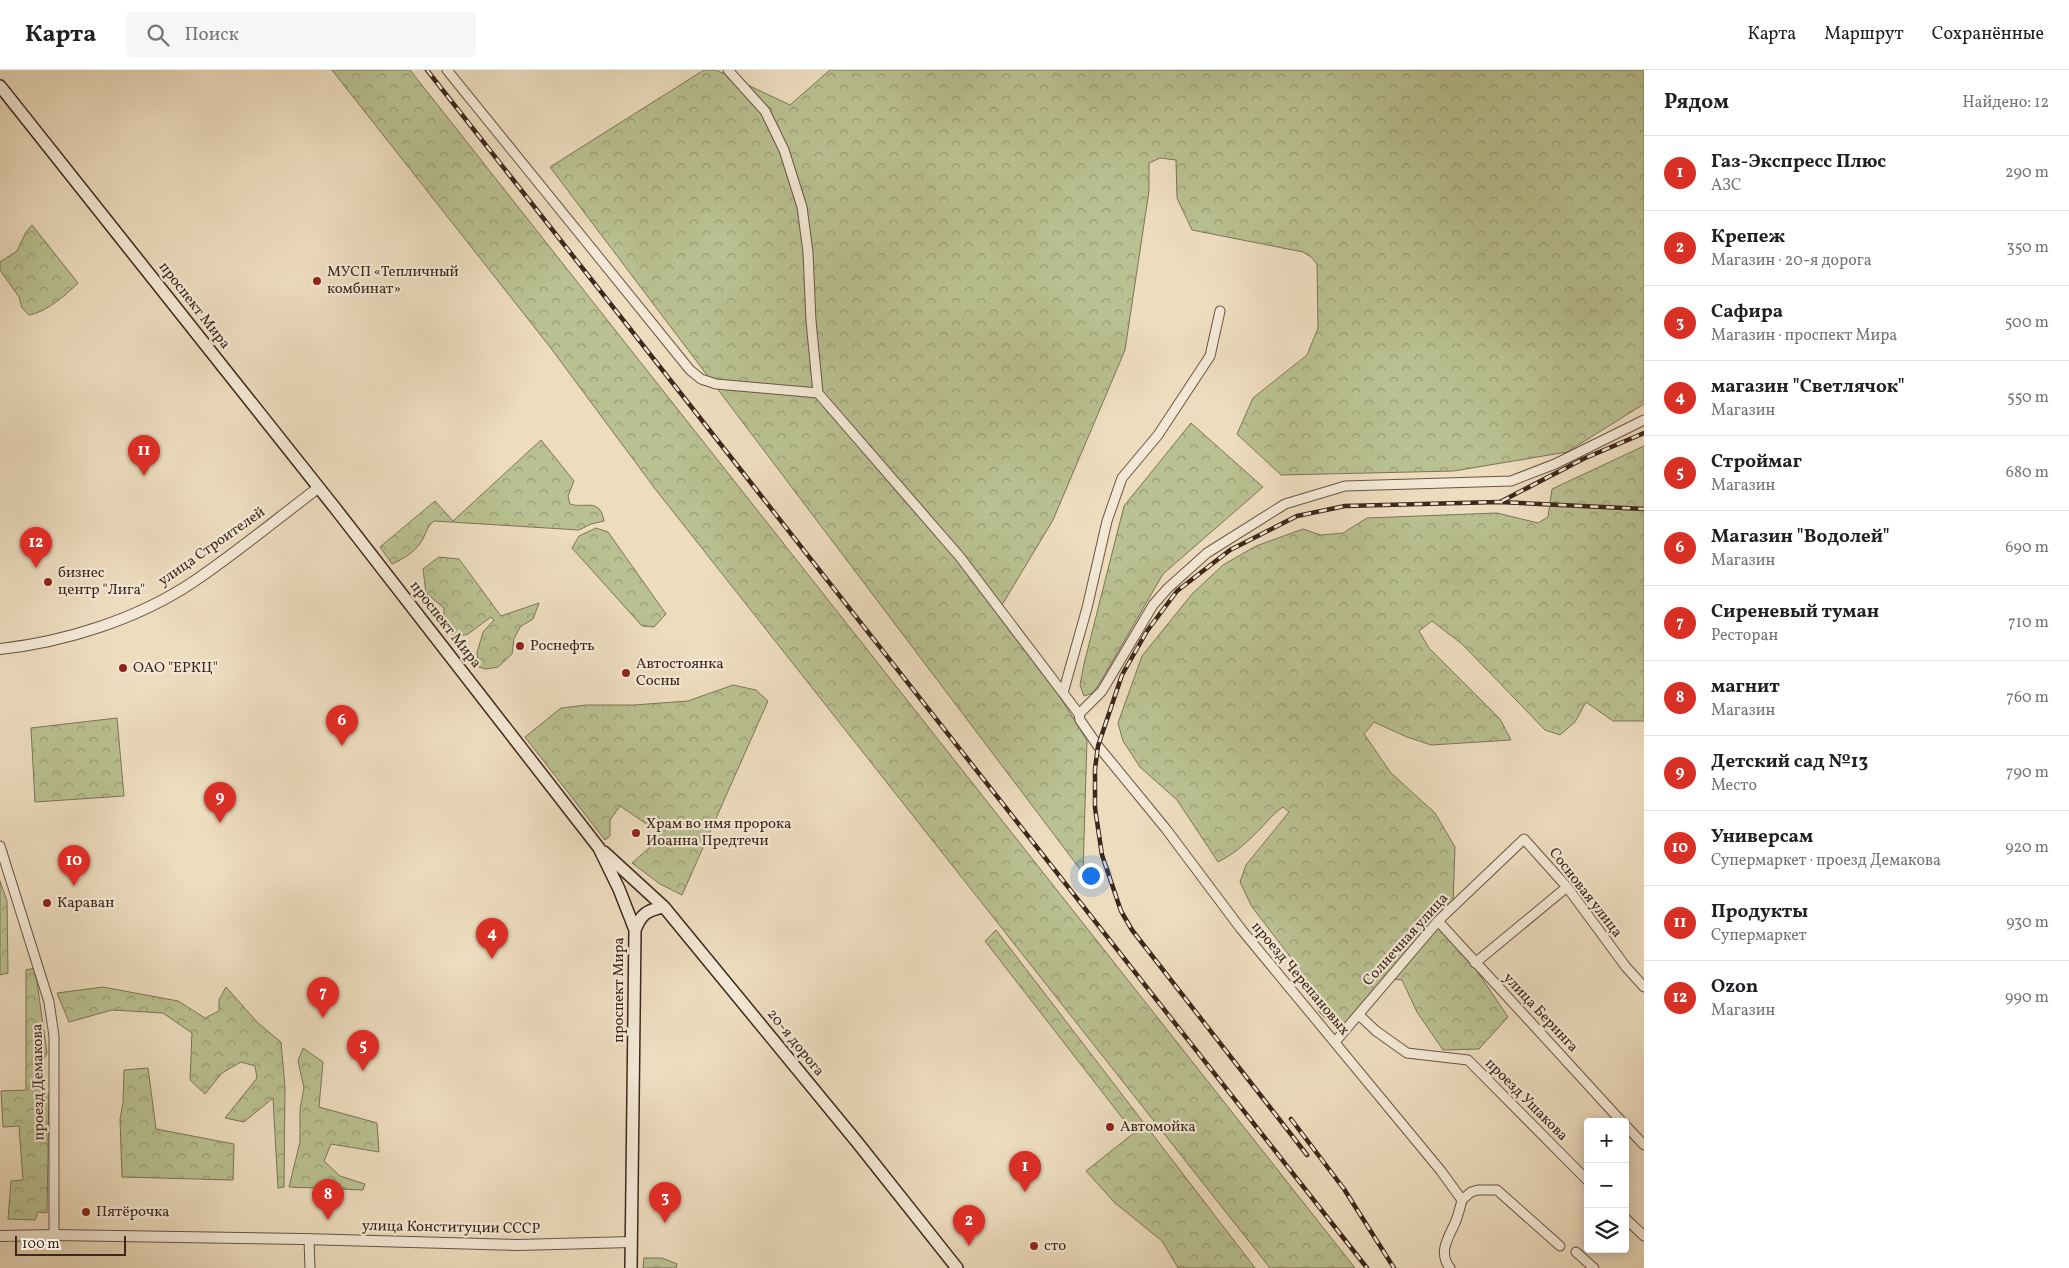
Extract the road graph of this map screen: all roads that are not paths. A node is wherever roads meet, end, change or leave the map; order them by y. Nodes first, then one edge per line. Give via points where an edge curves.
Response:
1 (447, 70) edge
2 (728, 70) edge
3 (0, 86) edge
4 (0, 96) edge
5 (15, 105) junction
6 (1220, 311) dead end
7 (818, 393) junction
8 (1644, 420) edge
9 (318, 488) junction
10 (0, 649) edge
11 (1063, 693) junction
12 (1079, 714) junction
13 (1524, 839) joint
14 (0, 846) edge
15 (599, 848) junction
16 (1567, 887) junction
17 (664, 907) junction
18 (1438, 921) junction
19 (635, 930) junction
20 (1475, 964) junction
21 (1644, 986) edge
22 (1359, 1014) junction
23 (1334, 1042) junction
24 (1618, 1118) edge
25 (1629, 1129) edge
26 (1644, 1145) edge
27 (1584, 1177) edge
28 (1462, 1200) junction
29 (1629, 1222) edge
30 (54, 1235) junction
31 (0, 1236) edge
32 (1644, 1236) edge
33 (309, 1239) junction
34 (631, 1242) junction
35 (1560, 1246) dead end
36 (1576, 1252) dead end
37 (310, 1268) edge
38 (631, 1268) edge
39 (957, 1268) edge
40 (1450, 1268) edge
41 (1594, 1268) edge

1 - 7 street via 690,370 701,379 716,384
2 - 7 street via 765,111 784,150 802,207
3 - 5 main road, проспект Мира
4 - 5 street
5 - 9 main road, проспект Мира
6 - 11 street via 1210,356 1158,435 1122,478 1107,521
7 - 11 street, проезд Черепановых via 960,556
8 - 12 street via 1555,464 1511,481 1345,486 1285,504 1207,553 1168,588 1153,605 1102,691
9 - 10 street, улица Строителей via 193,582 163,599 96,628 54,640
9 - 15 main road, проспект Мира
11 - 12 street, проезд Черепановых
12 - 23 street, проезд Черепановых via 1098,746
13 - 16 street, Сосновая улица
13 - 18 street, Солнечная улица
14 - 30 street, проезд Демакова via 49,1002 54,1036
15 - 17 main road, 20-я дорога
15 - 19 main road, проспект Мира
16 - 20 street
16 - 21 street, Сосновая улица via 1626,967
17 - 19 main road via 653,909 640,918
17 - 39 main road, 20-я дорога
18 - 20 street, улица Беринга
18 - 22 street, Солнечная улица
19 - 34 main road, проспект Мира
20 - 24 street, улица Беринга
22 - 23 street, Солнечная улица
22 - 27 street, проезд Ушакова via 1407,1053 1468,1060
23 - 28 street, проезд Черепановых
25 - 26 street
28 - 35 street via 1471,1192 1497,1190
28 - 40 street via 1445,1242 1444,1254
29 - 32 street
30 - 31 street, улица Конституции СССР
30 - 33 street, улица Конституции СССР
33 - 34 street, улица Конституции СССР via 517,1245
33 - 37 street
34 - 38 main road, проспект Мира
36 - 41 street

